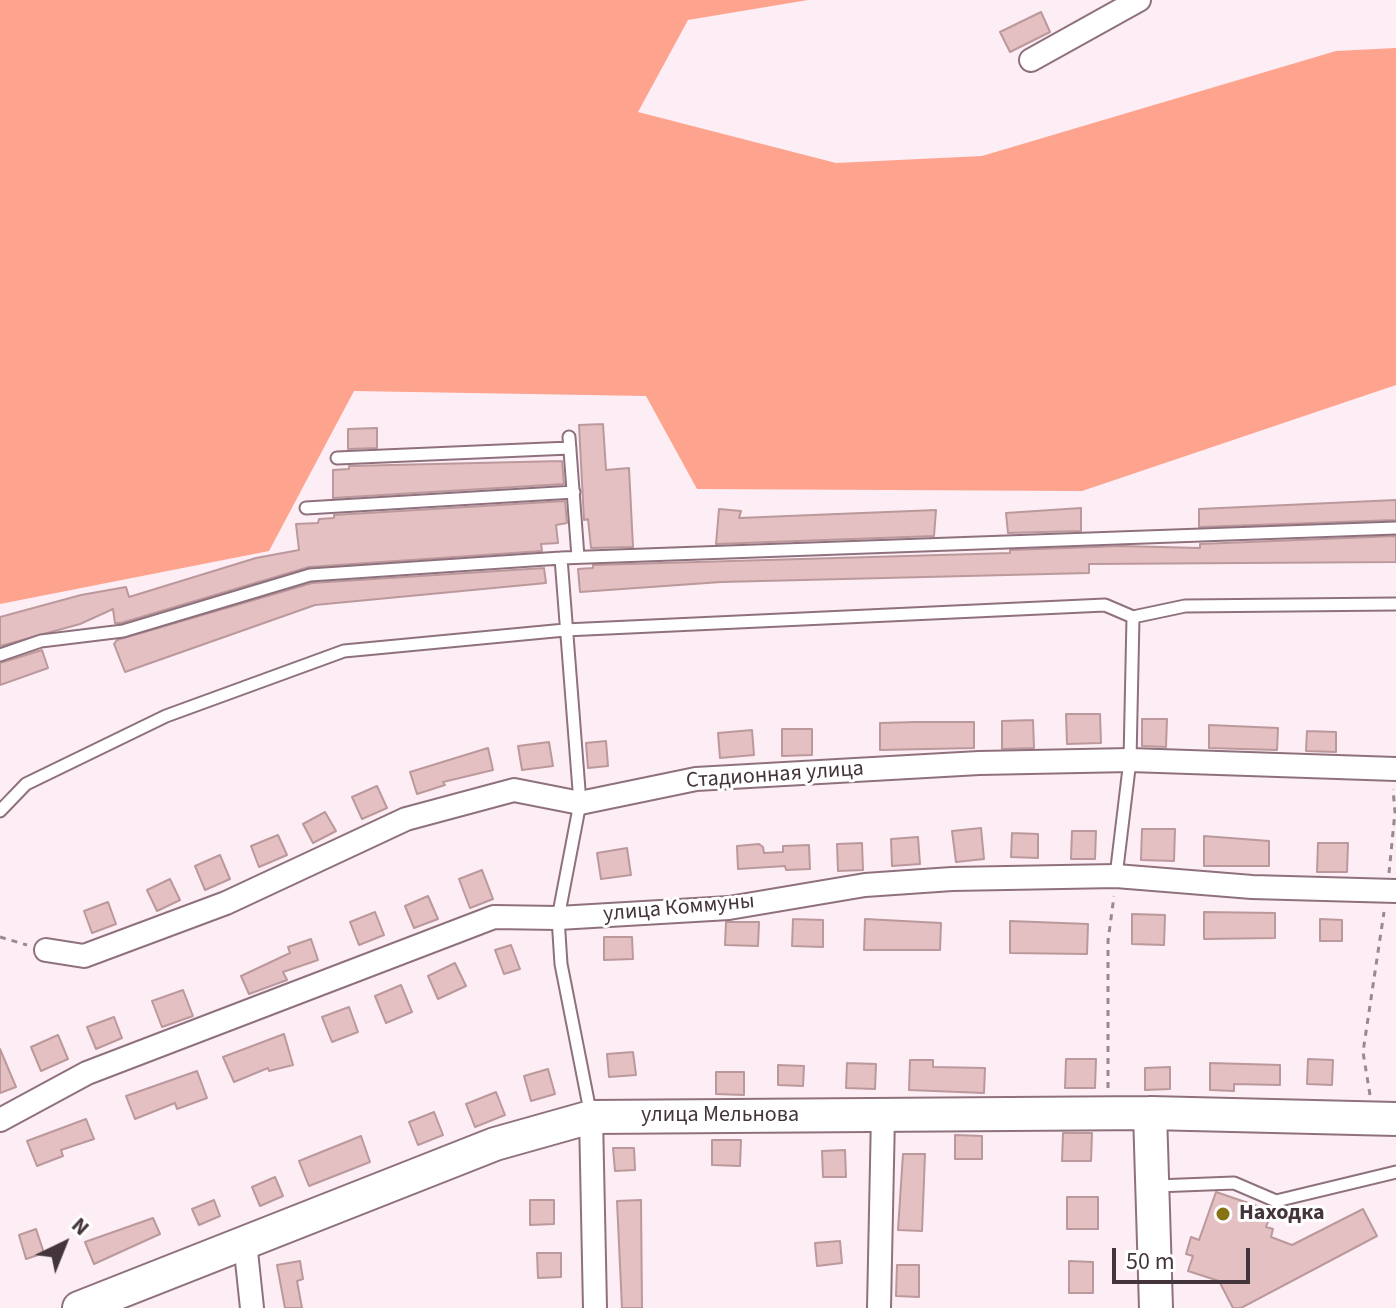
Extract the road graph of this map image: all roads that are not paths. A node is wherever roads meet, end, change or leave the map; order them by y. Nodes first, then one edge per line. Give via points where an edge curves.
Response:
1 (1139, 0) edge
2 (1031, 60) dead end
3 (337, 458) dead end
4 (574, 492) junction
5 (306, 508) dead end
6 (1396, 528) edge
7 (578, 557) junction
8 (561, 558) junction
9 (1396, 604) edge
10 (1133, 617) junction
11 (565, 630) junction
12 (0, 655) edge
13 (1130, 760) junction
14 (1393, 769) edge
15 (580, 803) junction
16 (0, 811) edge
17 (1116, 876) junction
18 (1391, 891) edge
19 (558, 918) junction
20 (46, 950) road end
21 (1150, 1113) junction
22 (883, 1115) junction
23 (591, 1117) junction
24 (1385, 1118) edge
25 (0, 1120) edge
26 (1396, 1172) edge
27 (1155, 1186) junction
28 (245, 1242) junction
29 (79, 1308) edge
30 (252, 1308) edge
31 (595, 1308) edge
32 (879, 1308) edge
33 (1156, 1308) edge

1 - 2 street
3 - 4 lane via 570,442
4 - 5 lane
4 - 7 lane
6 - 7 lane
7 - 8 lane
8 - 11 lane
8 - 12 lane via 310,575 123,631 41,641
9 - 10 lane via 1185,606
10 - 11 lane via 1105,605
10 - 13 lane
11 - 15 lane
11 - 16 lane via 344,651 166,716 26,784
13 - 14 street, Стадионная улица
13 - 15 street, Стадионная улица via 696,779
13 - 17 lane
15 - 19 lane
15 - 20 street, Стадионная улица via 514,790 406,819 226,903 84,956
17 - 18 street, улица Коммуны
17 - 19 street, улица Коммуны via 865,885 729,908
19 - 23 lane via 561,964
19 - 25 street, улица Коммуны via 494,917 87,1073
21 - 22 main road, улица Мельнова
21 - 24 main road, улица Мельнова
21 - 27 main road
22 - 23 main road, улица Мельнова
22 - 32 street
23 - 28 main road, улица Мельнова via 495,1144
23 - 31 street
26 - 27 lane via 1276,1201 1234,1183
27 - 33 main road
28 - 29 main road, улица Мельнова
28 - 30 street

